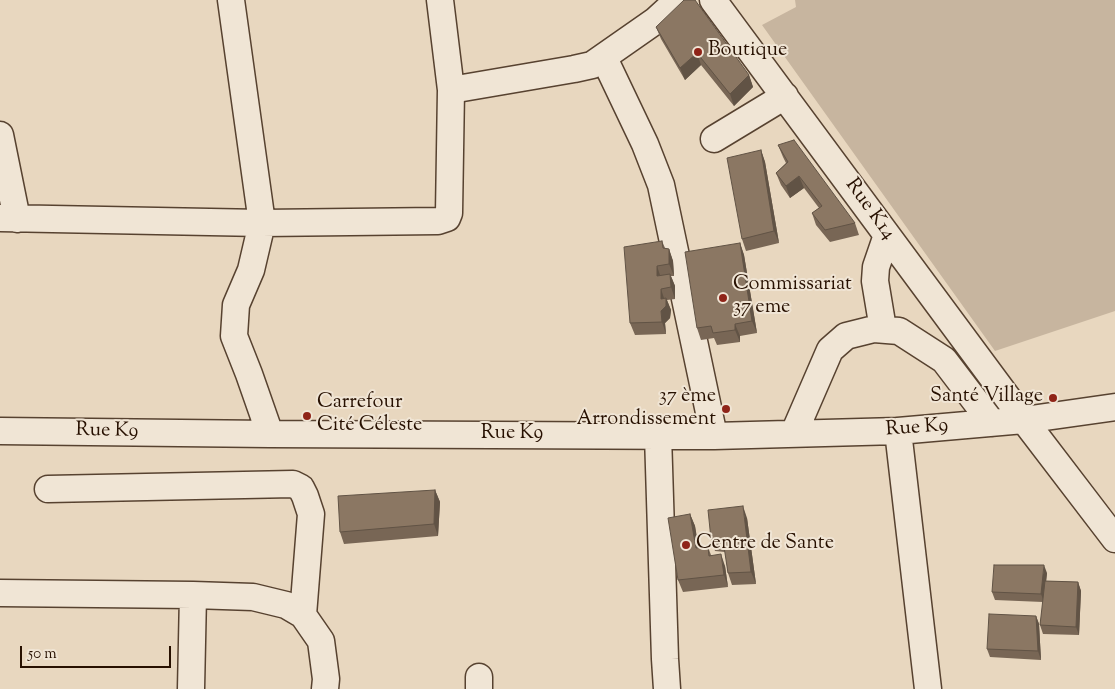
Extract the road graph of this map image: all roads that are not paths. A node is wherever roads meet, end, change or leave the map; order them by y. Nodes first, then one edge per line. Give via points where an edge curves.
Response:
1 (232, 0) edge
2 (440, 0) edge
3 (678, 0) edge
4 (713, 0) edge
5 (604, 58) junction
6 (450, 90) junction
7 (785, 96) junction
8 (0, 135) edge
9 (714, 139) dead end
10 (8, 218) edge
11 (262, 223) junction
12 (887, 235) junction
13 (883, 329) junction
14 (1115, 407) edge
15 (1024, 420) junction
16 (992, 423) junction
17 (0, 431) edge
18 (898, 431) junction
19 (794, 433) junction
20 (270, 434) junction
21 (658, 436) junction
22 (714, 436) junction
23 (48, 489) dead end
24 (1115, 538) edge
25 (0, 594) edge
26 (193, 595) junction
27 (303, 615) junction
28 (191, 689) edge
29 (325, 689) edge
30 (666, 689) edge
31 (928, 689) edge

1 - 11 street
2 - 6 street
3 - 5 street
4 - 7 street, Rue K14
5 - 6 street via 574,69
5 - 22 street via 661,185
6 - 11 street via 449,213 446,218 438,221
7 - 9 street
7 - 12 street, Rue K14
8 - 10 street
10 - 11 street
11 - 20 street via 250,270 236,305 234,336
12 - 13 street via 876,267 875,281
12 - 15 street, Rue K14
13 - 16 street via 899,331 944,360
13 - 19 street via 846,336 830,350
14 - 15 street, Rue K9
15 - 16 street, Rue K9
15 - 24 street, Rue K14
16 - 18 street, Rue K9
17 - 20 street, Rue K9
18 - 19 street, Rue K9
18 - 31 street
19 - 22 street, Rue K9
20 - 21 street, Rue K9
21 - 22 street, Rue K9
21 - 30 street
23 - 27 street via 293,484 301,488 311,514
25 - 26 street
26 - 27 street via 252,597 286,605
26 - 28 street
27 - 29 street via 321,641

